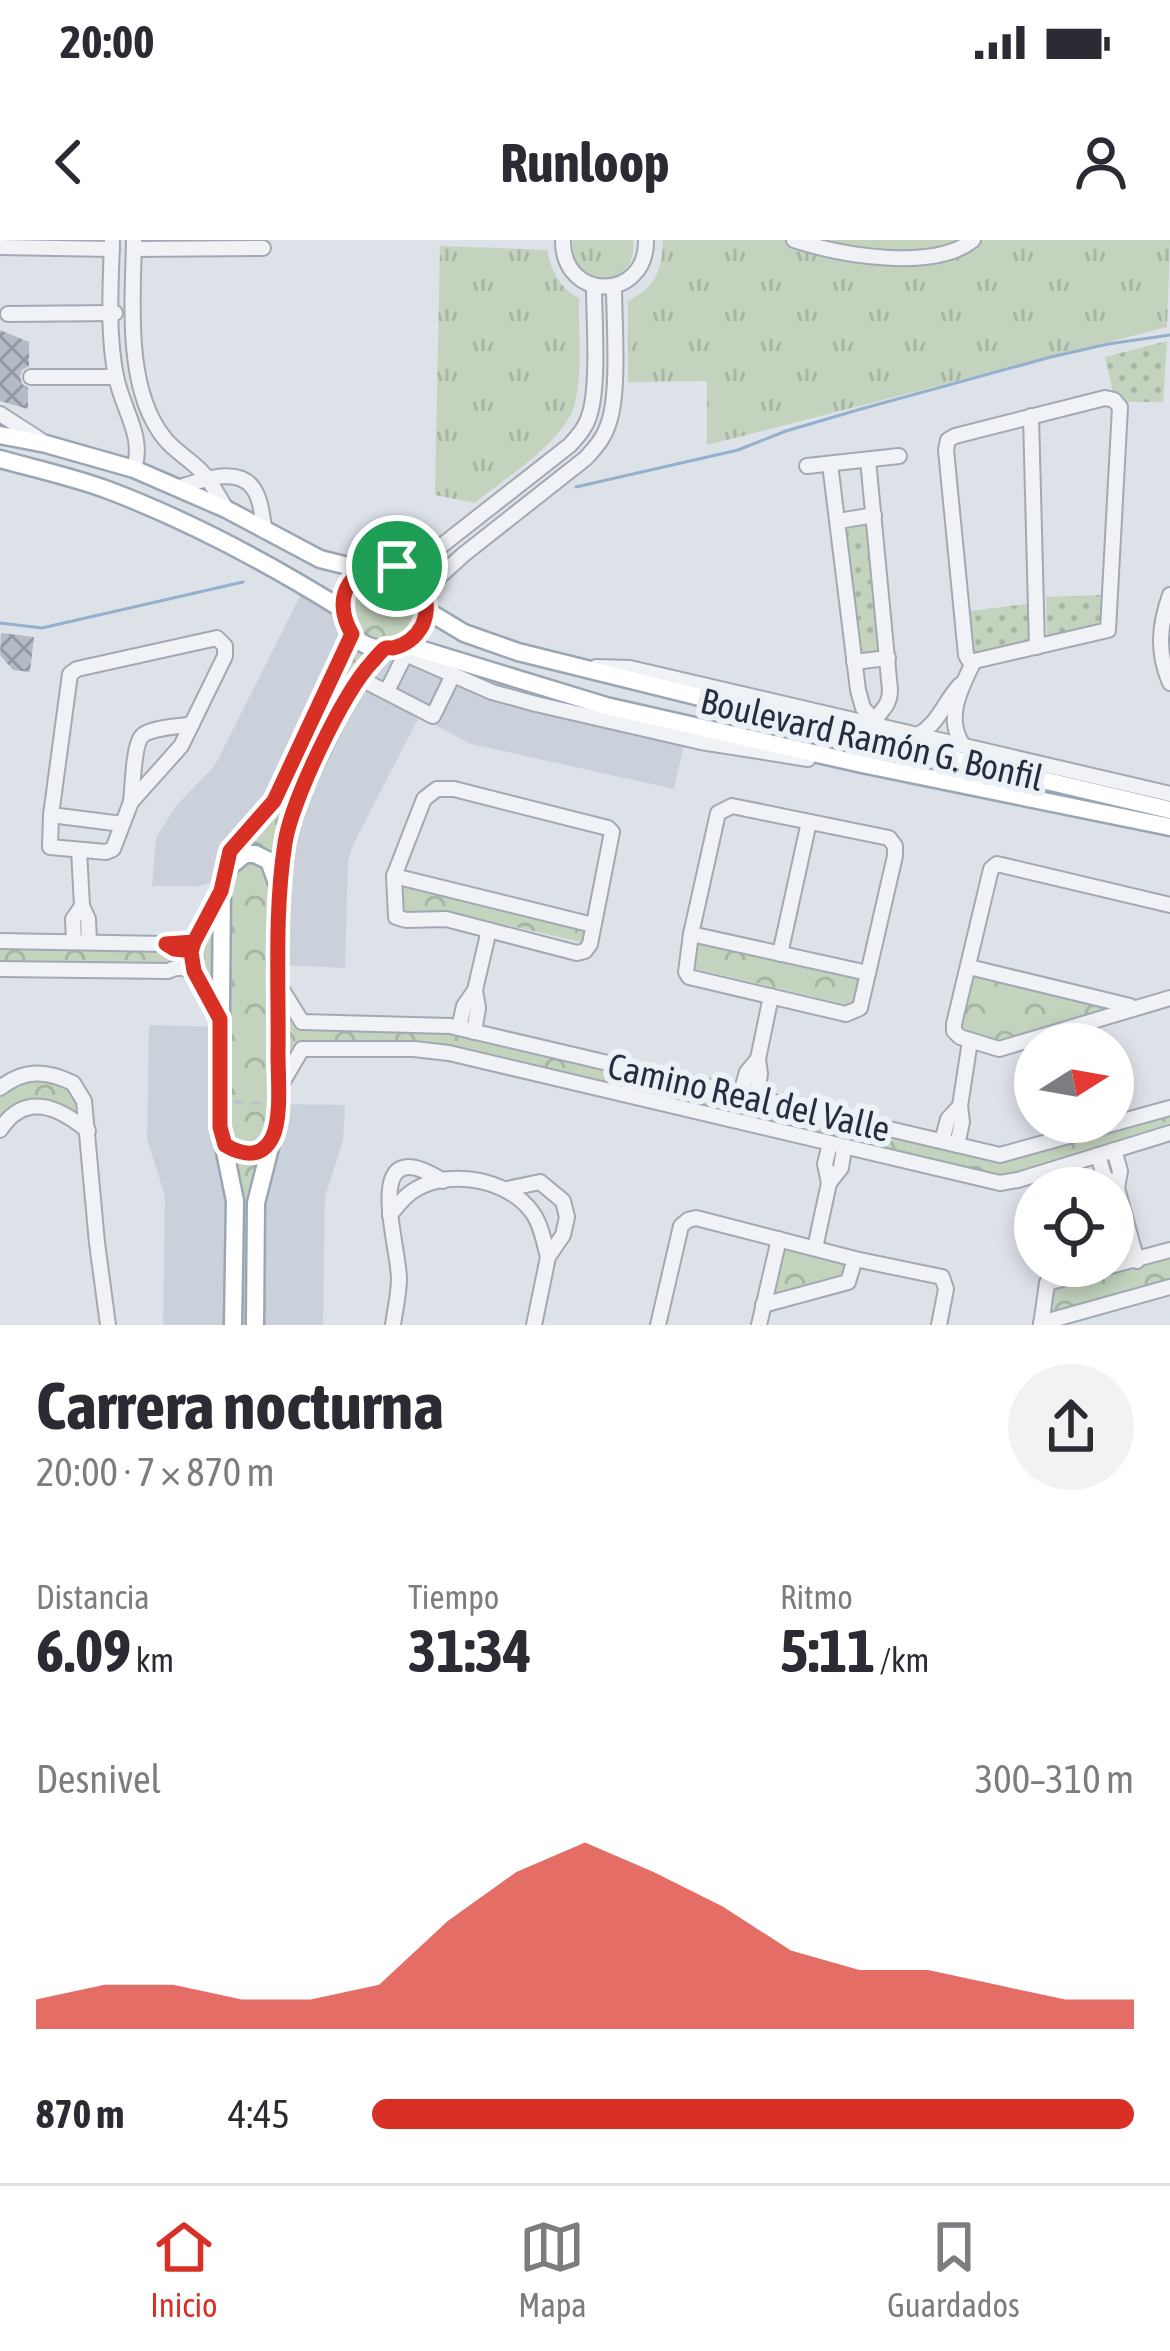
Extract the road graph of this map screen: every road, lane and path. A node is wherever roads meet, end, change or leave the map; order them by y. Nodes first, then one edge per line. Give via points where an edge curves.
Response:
1 (562, 240) edge
2 (646, 240) edge
3 (794, 240) edge
4 (925, 240) edge
5 (973, 240) edge
6 (112, 244) edge
7 (134, 244) edge
8 (0, 247) edge
9 (263, 248) dead end
10 (930, 256) junction
11 (594, 286) junction
12 (614, 286) junction
13 (132, 309) junction
14 (8, 314) dead end
15 (111, 314) junction
16 (31, 377) dead end
17 (116, 377) junction
18 (150, 410) junction
19 (0, 414) edge
20 (129, 416) junction
21 (1031, 416) junction
22 (0, 435) edge
23 (162, 436) junction
24 (138, 441) junction
25 (46, 445) junction
26 (898, 456) dead end
27 (0, 459) edge
28 (868, 460) junction
29 (830, 464) junction
30 (807, 466) dead end
31 (134, 470) junction
32 (208, 479) junction
33 (177, 488) junction
34 (226, 509) junction
35 (874, 515) junction
36 (839, 521) junction
37 (265, 531) junction
38 (397, 566) junction
39 (364, 570) junction
40 (1170, 595) edge
41 (426, 603) junction
42 (342, 609) junction
43 (352, 634) junction
44 (1165, 636) edge
45 (1036, 647) junction
46 (396, 649) junction
47 (888, 658) junction
48 (854, 662) junction
49 (973, 663) junction
50 (575, 667) junction
51 (453, 675) junction
52 (359, 678) junction
53 (964, 681) junction
54 (1170, 683) edge
55 (387, 691) junction
56 (874, 722) junction
57 (192, 724) junction
58 (918, 735) junction
59 (963, 745) junction
60 (862, 764) junction
61 (1170, 794) edge
62 (131, 802) junction
63 (1170, 810) edge
64 (51, 815) junction
65 (809, 822) junction
66 (122, 824) junction
67 (1170, 827) edge
68 (79, 850) junction
69 (224, 871) junction
70 (394, 876) junction
71 (221, 891) junction
72 (279, 896) junction
73 (1170, 904) edge
74 (593, 925) junction
75 (489, 929) junction
76 (691, 934) junction
77 (0, 941) edge
78 (81, 942) junction
79 (194, 942) junction
80 (781, 954) junction
81 (969, 967) junction
82 (0, 968) edge
83 (194, 971) junction
84 (868, 973) junction
85 (279, 985) junction
86 (771, 996) junction
87 (1170, 998) edge
88 (1135, 1007) junction
89 (220, 1019) junction
90 (310, 1022) junction
91 (467, 1030) junction
92 (970, 1040) junction
93 (311, 1049) junction
94 (602, 1063) junction
95 (596, 1087) junction
96 (0, 1088) edge
97 (748, 1095) junction
98 (278, 1097) junction
99 (220, 1102) junction
100 (1170, 1108) edge
101 (0, 1130) edge
102 (88, 1132) junction
103 (900, 1132) junction
104 (1170, 1133) edge
105 (271, 1140) junction
106 (950, 1143) junction
107 (225, 1145) junction
108 (837, 1146) junction
109 (1114, 1150) junction
110 (1098, 1155) junction
111 (895, 1157) junction
112 (1101, 1167) edge
113 (1119, 1167) edge
114 (443, 1180) junction
115 (507, 1189) junction
116 (390, 1215) junction
117 (778, 1239) junction
118 (815, 1249) junction
119 (1134, 1250) edge
120 (1170, 1250) edge
121 (548, 1257) junction
122 (855, 1259) junction
123 (1137, 1261) junction
124 (1170, 1287) edge
125 (764, 1305) junction
126 (1041, 1324) edge
127 (108, 1325) edge
128 (233, 1325) edge
129 (255, 1325) edge
130 (393, 1325) edge
131 (534, 1325) edge
132 (658, 1325) edge
133 (759, 1325) edge
134 (939, 1325) edge

1 - 11 street via 573,273
2 - 12 street via 636,273
3 - 10 street via 904,260
4 - 10 street
5 - 10 street
6 - 8 street
6 - 15 street
7 - 9 street
7 - 13 street
11 - 12 street
11 - 38 street via 593,393 581,433 441,546
12 - 41 street via 614,400 599,443 440,576
13 - 15 street
13 - 18 street
14 - 15 street
15 - 17 street
16 - 17 street
17 - 20 street
18 - 20 street
18 - 23 street
19 - 25 street
20 - 24 street
21 - 45 street
21 - 45 street via 1105,398 1120,407 1108,630
21 - 49 street via 948,440 966,655
22 - 25 main road
23 - 24 street
23 - 32 street
24 - 31 street
25 - 31 main road
26 - 28 street
27 - 42 main road via 183,522
28 - 29 street
28 - 35 street
29 - 30 street
29 - 36 street
31 - 33 main road
32 - 33 street
32 - 34 street
32 - 37 street via 250,484
33 - 34 main road
34 - 37 main road
35 - 36 street
35 - 47 street
36 - 48 street
37 - 39 main road
38 - 39 main road
38 - 41 main road via 419,583
39 - 42 main road via 349,583
40 - 44 street
41 - 46 main road via 423,624
41 - 50 main road, Boulevard Ramón G. Bonfil via 464,633
42 - 43 main road
43 - 46 main road
43 - 69 main road via 274,801 230,851
44 - 54 street via 1161,660
45 - 49 street
46 - 51 street, Boulevard Ramón G. Bonfil
46 - 52 main road
46 - 55 street
46 - 60 main road, Boulevard Ramón G. Bonfil
47 - 48 street
47 - 56 street via 890,697
48 - 56 street via 860,700
49 - 53 street
50 - 56 street, Boulevard Ramón G. Bonfil via 630,668
50 - 63 main road, Boulevard Ramón G. Bonfil
51 - 55 street via 433,716
51 - 60 street, Boulevard Ramón G. Bonfil via 492,692 701,742
52 - 55 street
52 - 72 main road via 291,814
53 - 58 street
53 - 59 street via 953,719
56 - 58 street, Boulevard Ramón G. Bonfil
57 - 62 street
57 - 62 street via 141,736
57 - 64 street via 225,656 217,638 76,669
58 - 59 street, Boulevard Ramón G. Bonfil
59 - 61 street, Boulevard Ramón G. Bonfil
60 - 67 main road, Boulevard Ramón G. Bonfil
62 - 66 street
64 - 66 street
64 - 68 street via 50,847
65 - 76 street via 733,806 718,813
65 - 80 street
65 - 84 street via 889,838 895,846
66 - 68 street via 113,849
68 - 78 street via 88,919
69 - 71 main road
69 - 72 main road via 256,854 269,861
70 - 74 street
70 - 74 street via 424,800 454,789 608,827 613,838
70 - 75 street via 396,917
71 - 79 street
71 - 89 main road
72 - 85 main road
73 - 81 street via 997,864
74 - 75 street via 590,944 577,953
75 - 91 street via 478,1008
76 - 80 street
76 - 86 street via 689,977
77 - 78 street
78 - 79 street
79 - 83 street
80 - 84 street
81 - 88 street
81 - 92 street via 954,1024
82 - 83 street
83 - 89 street
84 - 86 street via 860,1008 846,1014
85 - 90 street
85 - 98 main road
86 - 97 street via 760,1074
87 - 88 street
88 - 92 street via 999,1049
89 - 99 main road
90 - 91 street, Camino Real del Valle
90 - 93 street
91 - 94 street, Camino Real del Valle
92 - 106 street via 962,1122
93 - 95 street, Camino Real del Valle via 449,1053
93 - 98 street
94 - 95 street
94 - 97 street, Camino Real del Valle
95 - 108 street, Camino Real del Valle
96 - 102 street via 39,1072 73,1083
97 - 103 street, Camino Real del Valle
98 - 99 path
98 - 105 main road
99 - 107 main road
100 - 106 street, Camino Real del Valle via 1014,1154
101 - 102 street via 18,1110 37,1106
102 - 127 street
103 - 106 street, Camino Real del Valle
103 - 111 street
104 - 109 street, Camino Real del Valle
105 - 107 main road via 252,1154
105 - 129 main road via 256,1202
107 - 128 main road via 235,1201
108 - 111 street, Camino Real del Valle
108 - 118 street via 825,1164 829,1183
109 - 110 street, Camino Real del Valle
109 - 113 street
110 - 111 street, Camino Real del Valle via 1000,1183
110 - 112 street
114 - 115 street
114 - 116 street via 410,1192
114 - 116 street via 415,1166 399,1170
115 - 121 street via 536,1217
115 - 121 street via 540,1182 563,1202 563,1235
116 - 130 street via 399,1282
117 - 118 street
117 - 125 street
117 - 132 street via 688,1220
118 - 122 street
119 - 123 street
120 - 123 street
121 - 131 street
122 - 125 street via 848,1282
122 - 134 street via 942,1277
123 - 126 street via 1047,1283
124 - 126 street
125 - 133 street

